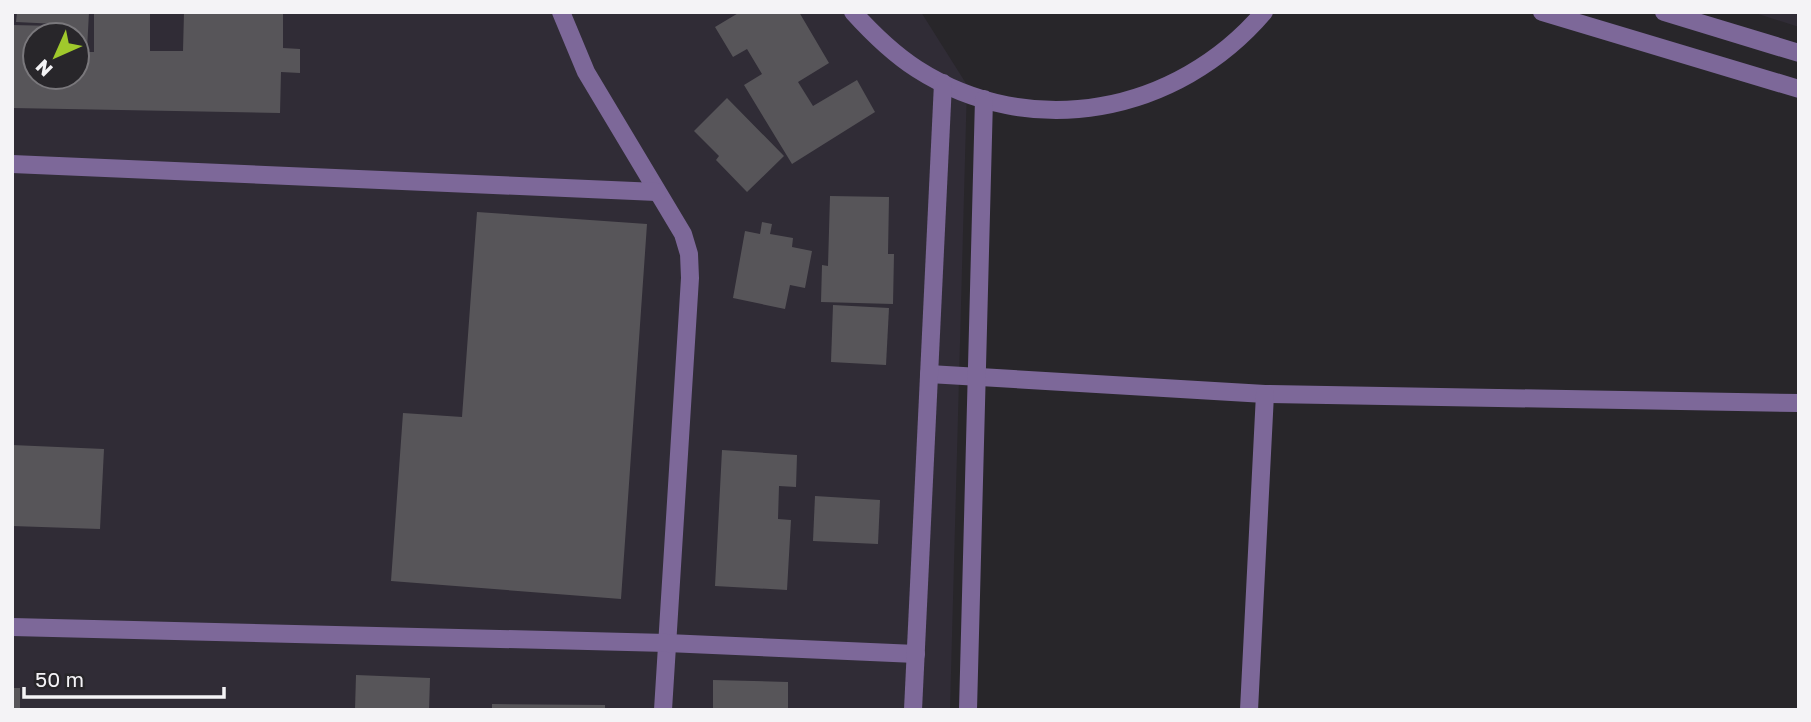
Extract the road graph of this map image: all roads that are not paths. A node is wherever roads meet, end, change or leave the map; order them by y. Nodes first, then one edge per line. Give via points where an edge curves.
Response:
1 (561, 12) edge
2 (853, 12) edge
3 (1264, 12) edge
4 (1542, 12) edge
5 (1664, 12) edge
6 (1799, 53) edge
7 (943, 83) junction
8 (1799, 89) edge
9 (984, 100) junction
10 (12, 164) edge
11 (657, 192) junction
12 (929, 374) junction
13 (977, 378) junction
14 (1265, 394) junction
15 (1799, 403) edge
16 (12, 626) edge
17 (667, 643) junction
18 (916, 654) junction
19 (663, 710) edge
20 (913, 710) edge
21 (968, 710) edge
22 (1249, 710) edge

1 - 11 lane via 586,72
2 - 7 lane via 893,52
3 - 9 lane via 1200,69 1150,94 1068,110
4 - 8 lane
5 - 6 lane
7 - 9 lane
7 - 12 lane
9 - 13 lane
10 - 11 lane
11 - 17 lane via 683,234 690,278
12 - 13 lane
12 - 18 lane
13 - 14 lane
13 - 21 lane
14 - 15 lane
14 - 22 lane
16 - 17 lane
17 - 18 lane
17 - 19 lane
18 - 20 lane

